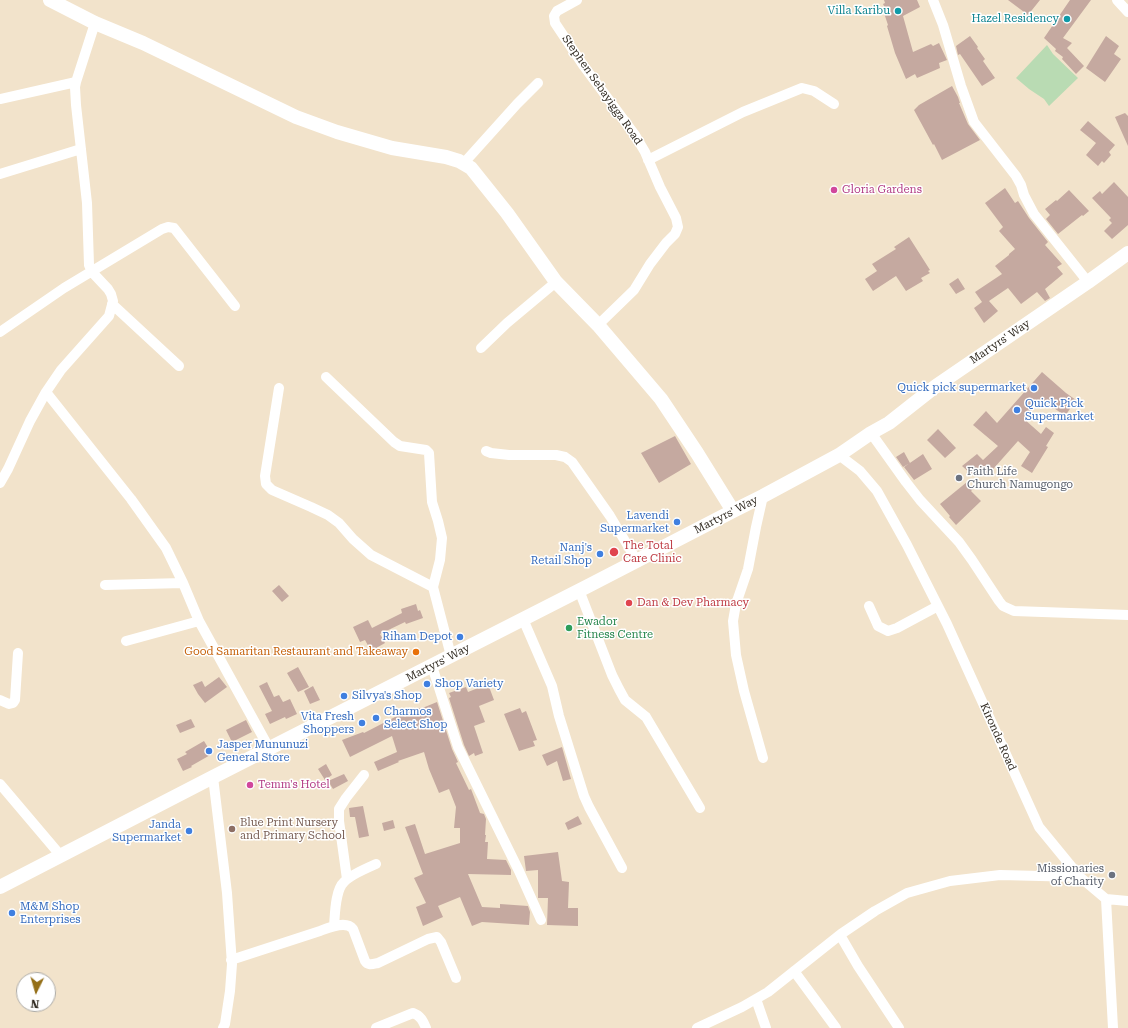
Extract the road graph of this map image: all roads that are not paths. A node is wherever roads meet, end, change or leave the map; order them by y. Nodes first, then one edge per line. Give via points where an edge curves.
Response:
1 (50, 0) edge
2 (577, 0) edge
3 (933, 0) edge
4 (1118, 0) edge
5 (1128, 12) edge
6 (95, 23) junction
7 (76, 82) junction
8 (538, 83) dead end
9 (0, 99) edge
10 (834, 104) dead end
11 (81, 148) junction
12 (648, 160) junction
13 (463, 164) junction
14 (0, 174) edge
15 (1128, 254) edge
16 (92, 272) junction
17 (556, 282) junction
18 (1088, 282) junction
19 (112, 304) junction
20 (235, 306) dead end
21 (598, 325) junction
22 (0, 332) edge
23 (481, 348) dead end
24 (179, 366) dead end
25 (326, 377) dead end
26 (279, 388) dead end
27 (46, 392) junction
28 (871, 433) junction
29 (486, 451) dead end
30 (839, 455) junction
31 (0, 483) edge
32 (763, 496) junction
33 (733, 511) junction
34 (637, 561) junction
35 (183, 583) junction
36 (106, 585) dead end
37 (433, 587) junction
38 (579, 590) junction
39 (869, 606) dead end
40 (938, 606) junction
41 (1128, 615) edge
42 (523, 619) junction
43 (199, 621) junction
44 (126, 641) dead end
45 (18, 653) dead end
46 (451, 656) junction
47 (432, 666) junction
48 (0, 700) edge
49 (269, 748) junction
50 (763, 758) dead end
51 (364, 775) dead end
52 (213, 777) junction
53 (1, 789) edge
54 (700, 808) dead end
55 (62, 856) junction
56 (376, 864) dead end
57 (622, 868) dead end
58 (1080, 877) junction
59 (347, 879) junction
60 (0, 887) edge
61 (1106, 899) junction
62 (1128, 901) edge
63 (541, 920) dead end
64 (334, 926) junction
65 (840, 935) junction
66 (231, 960) junction
67 (794, 972) junction
68 (456, 978) dead end
69 (756, 999) junction
70 (223, 1028) edge
71 (376, 1028) edge
72 (426, 1028) edge
73 (697, 1028) edge
74 (766, 1028) edge
75 (836, 1028) edge
76 (899, 1028) edge
77 (1114, 1028) edge

1 - 6 main road
2 - 12 street, Stephen Sebayigga Road via 557,11 554,16 555,23 635,135
3 - 18 street via 974,122 1016,176 1034,214
4 - 5 street
6 - 7 street
6 - 13 main road via 143,43 296,117 392,148 446,157
7 - 9 street
7 - 11 street
8 - 13 street
10 - 12 street via 814,91 802,88 743,112
11 - 14 street
11 - 16 street via 87,203 89,265
12 - 21 street, Stephen Sebayigga Road via 676,218 677,231 650,264 634,290
13 - 17 main road via 470,168 506,213
15 - 18 main road, Martyrs' Way
16 - 19 street via 108,289
16 - 20 street via 162,229 172,227
16 - 22 street
17 - 21 main road
17 - 23 street
18 - 28 main road, Martyrs' Way via 936,386 889,423
19 - 24 street
19 - 27 street via 109,316 61,370
21 - 33 main road via 660,399
25 - 37 street via 394,442 400,446 426,450 429,453 432,502 442,538 440,560
26 - 37 street via 265,476 266,484 272,490 328,515 371,554
27 - 31 street
27 - 35 street via 155,532
28 - 30 main road, Martyrs' Way
28 - 41 street via 920,500 959,542 1003,606 1014,611
29 - 34 street via 509,455 556,454 572,462 610,516
30 - 32 main road, Martyrs' Way
30 - 40 street, Kironde Road via 860,471 877,491
32 - 33 main road, Martyrs' Way
32 - 50 street via 748,569 732,621 744,691
33 - 34 main road, Martyrs' Way
34 - 38 main road, Martyrs' Way
35 - 36 street
35 - 43 street
37 - 46 street
38 - 42 main road, Martyrs' Way
38 - 54 street via 612,676 625,700 646,716
39 - 40 street via 878,626 888,630 897,628
40 - 58 street, Kironde Road via 1039,827
42 - 46 main road, Martyrs' Way
42 - 57 street via 552,686 584,796
43 - 44 street
43 - 49 street
45 - 48 street via 15,700 9,704
46 - 47 main road, Martyrs' Way
47 - 49 main road, Martyrs' Way
47 - 63 street via 458,747 520,871
49 - 52 main road, Martyrs' Way
51 - 59 street via 339,809
52 - 55 main road, Martyrs' Way
52 - 66 street via 227,893
53 - 55 street
55 - 60 main road, Martyrs' Way
56 - 59 street
58 - 61 street, Kironde Road
58 - 65 street via 1000,875 950,881 908,894 875,911
59 - 64 street via 342,882 339,890
61 - 62 street
61 - 77 street
64 - 66 street
64 - 68 street via 351,926 367,964 378,963 437,937
65 - 67 street
65 - 76 street
66 - 70 street via 230,991
67 - 69 street
67 - 75 street
69 - 73 street
69 - 74 street
71 - 72 street via 413,1013 421,1018

